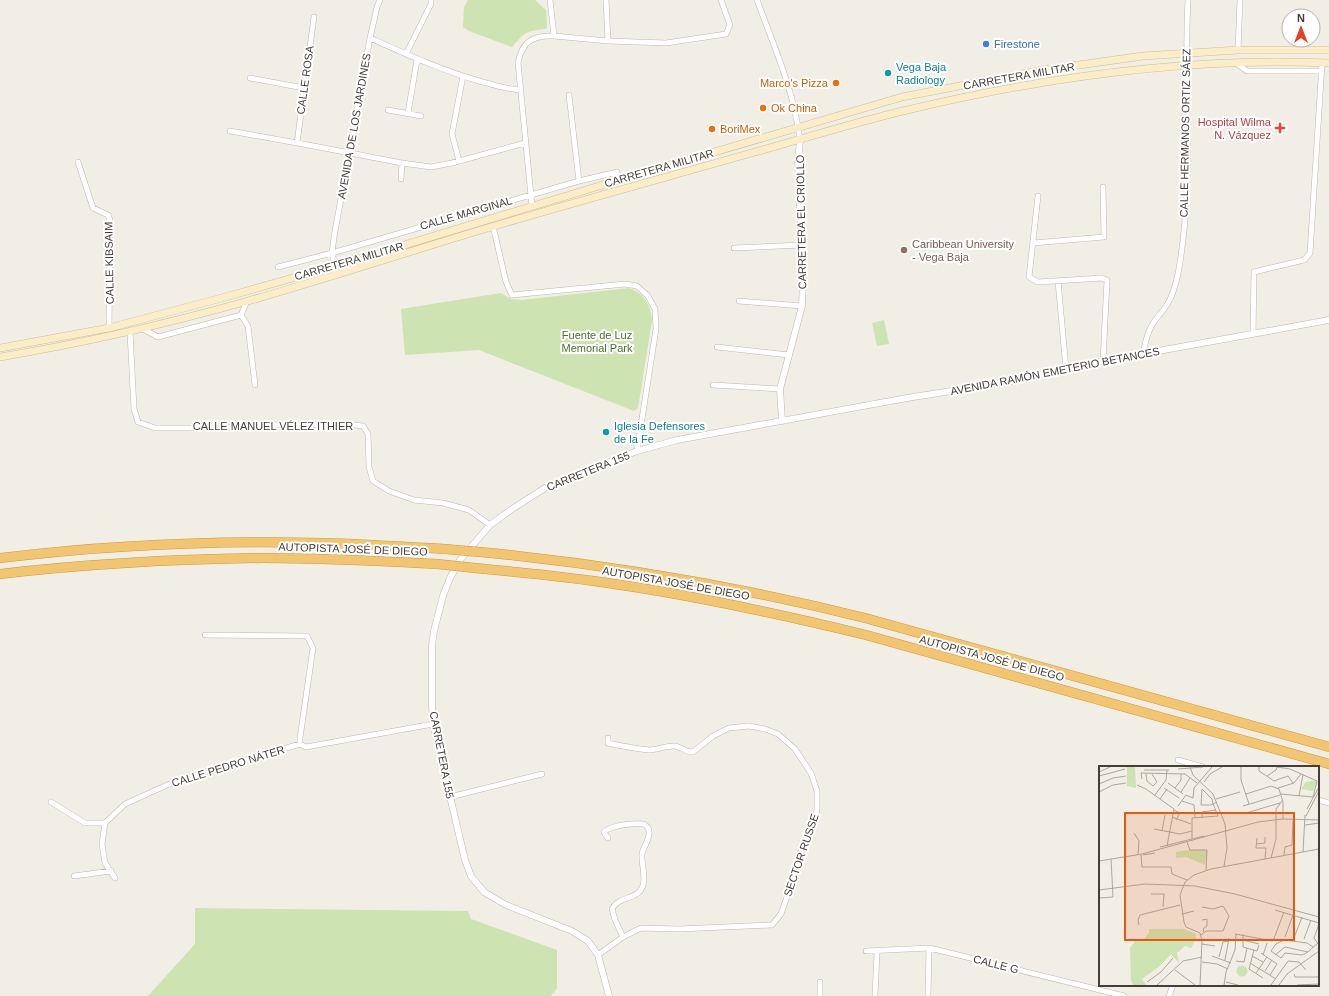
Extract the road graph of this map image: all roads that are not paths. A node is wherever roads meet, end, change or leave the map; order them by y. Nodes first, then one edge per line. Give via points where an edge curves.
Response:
1 (380, 0) edge
2 (431, 0) edge
3 (550, 0) edge
4 (606, 0) edge
5 (721, 0) edge
6 (757, 0) edge
7 (1188, 0) edge
8 (1240, 0) edge
9 (314, 17) dead end
10 (554, 36) junction
11 (370, 38) junction
12 (608, 41) junction
13 (1238, 50) junction
14 (1329, 50) edge
15 (1187, 53) junction
16 (406, 54) junction
17 (417, 60) junction
18 (1236, 62) junction
19 (1325, 63) edge
20 (1187, 65) junction
21 (1321, 71) junction
22 (463, 76) junction
23 (250, 78) dead end
24 (304, 88) junction
25 (520, 90) junction
26 (569, 95) dead end
27 (388, 110) dead end
28 (408, 113) junction
29 (421, 116) dead end
30 (799, 128) junction
31 (230, 131) dead end
32 (800, 140) junction
33 (297, 143) junction
34 (526, 143) junction
35 (349, 153) junction
36 (459, 161) junction
37 (78, 162) dead end
38 (402, 163) junction
39 (401, 179) dead end
40 (619, 180) junction
41 (579, 181) junction
42 (1103, 187) dead end
43 (530, 194) junction
44 (1038, 196) dead end
45 (532, 206) junction
46 (493, 226) junction
47 (1033, 243) junction
48 (802, 245) junction
49 (734, 248) dead end
50 (332, 253) junction
51 (278, 266) dead end
52 (335, 266) junction
53 (337, 274) junction
54 (1058, 281) junction
55 (247, 301) junction
56 (739, 301) dead end
57 (802, 306) junction
58 (241, 315) junction
59 (1329, 320) edge
60 (109, 328) junction
61 (142, 329) junction
62 (130, 332) junction
63 (1252, 334) junction
64 (717, 347) dead end
65 (0, 348) edge
66 (1143, 354) junction
67 (789, 355) junction
68 (0, 357) edge
69 (1103, 361) junction
70 (1066, 369) junction
71 (255, 384) dead end
72 (714, 385) dead end
73 (780, 389) junction
74 (782, 421) junction
75 (637, 452) junction
76 (490, 525) junction
77 (0, 558) edge
78 (0, 574) edge
79 (205, 635) dead end
80 (433, 724) junction
81 (608, 738) dead end
82 (300, 744) junction
83 (1329, 747) edge
84 (1178, 760) dead end
85 (1329, 764) edge
86 (1199, 766) edge
87 (542, 774) dead end
88 (450, 797) junction
89 (1319, 800) edge
90 (52, 802) dead end
91 (1329, 802) edge
92 (105, 822) junction
93 (608, 838) dead end
94 (111, 871) junction
95 (74, 876) dead end
96 (115, 878) dead end
97 (623, 937) junction
98 (929, 948) junction
99 (866, 952) dead end
100 (877, 952) junction
101 (598, 955) junction
102 (820, 982) dead end
103 (1173, 986) edge
104 (609, 996) edge
105 (820, 996) edge
106 (875, 996) edge
107 (928, 996) edge
108 (1124, 996) edge
109 (1169, 996) edge

1 - 11 street, AVENIDA DE LOS JARDINES
2 - 16 street
3 - 10 street
4 - 12 street
5 - 12 street via 730,25 726,34 666,43
6 - 30 street via 790,90
7 - 15 street, CALLE HERMANOS ORTIZ SÁEZ
8 - 13 street
9 - 24 street, CALLE ROSA
10 - 12 street
10 - 25 street via 532,39 520,51
11 - 16 street
11 - 35 street, AVENIDA DE LOS JARDINES
13 - 14 main road, CARRETERA MILITAR
13 - 15 main road, CARRETERA MILITAR
15 - 20 street, CALLE HERMANOS ORTIZ SÁEZ
15 - 30 main road, CARRETERA MILITAR via 1143,56 1043,70 902,97
16 - 17 street
17 - 22 street
17 - 28 street
18 - 19 main road, CARRETERA MILITAR
18 - 20 main road, CARRETERA MILITAR
18 - 21 street via 1247,71
19 - 21 street
20 - 32 main road, CARRETERA MILITAR via 1144,68 972,95
20 - 66 street, CALLE HERMANOS ORTIZ SÁEZ via 1187,203 1178,275 1168,302 1151,326
21 - 63 street via 1310,253 1304,260 1254,272
22 - 25 street
22 - 36 street via 452,134
23 - 24 street
24 - 33 street, CALLE ROSA
25 - 34 street
26 - 41 street
27 - 28 street
28 - 29 street
30 - 32 street
30 - 40 main road, CARRETERA MILITAR
31 - 33 street
32 - 46 main road, CARRETERA MILITAR
32 - 48 street, CARRETERA EL CRIOLLO via 798,161
33 - 35 street
34 - 36 street
34 - 43 street
35 - 38 street
35 - 50 street, AVENIDA DE LOS JARDINES
36 - 38 street via 431,167
37 - 60 street, CALLE KIBSAIM via 93,208 108,215 110,220
38 - 39 street
40 - 41 street, CALLE MARGINAL via 616,172
40 - 45 main road, CARRETERA MILITAR
41 - 43 street, CALLE MARGINAL
42 - 47 street via 1104,237
43 - 45 street
43 - 50 street, CALLE MARGINAL
44 - 47 street
45 - 52 main road, CARRETERA MILITAR
46 - 53 main road, CARRETERA MILITAR
46 - 75 street via 506,282 512,295 625,284 637,286 648,296 655,309 656,328
47 - 54 street via 1029,277 1038,282
48 - 49 street
48 - 57 street, CARRETERA EL CRIOLLO
50 - 51 street, CALLE MARGINAL
50 - 52 street
52 - 53 street
52 - 60 main road, CARRETERA MILITAR
53 - 55 main road, CARRETERA MILITAR
54 - 69 street via 1102,278 1107,280
54 - 70 street
55 - 58 street
55 - 61 main road, CARRETERA MILITAR
56 - 57 street
57 - 67 street, CARRETERA EL CRIOLLO
58 - 61 street via 158,337
58 - 71 street via 248,326
59 - 63 street, AVENIDA RAMÓN EMETERIO BETANCES
60 - 65 main road, CARRETERA MILITAR
61 - 62 main road, CARRETERA MILITAR
62 - 68 main road, CARRETERA MILITAR
62 - 76 street, CALLE MANUEL VÉLEZ ITHIER via 134,409 138,422 154,428 345,424 363,426 368,434 369,467 373,481 389,491 414,500 443,503 470,510
63 - 66 street, AVENIDA RAMÓN EMETERIO BETANCES
64 - 67 street
66 - 69 street, AVENIDA RAMÓN EMETERIO BETANCES
67 - 73 street, CARRETERA EL CRIOLLO
69 - 70 street, AVENIDA RAMÓN EMETERIO BETANCES
70 - 74 street, AVENIDA RAMÓN EMETERIO BETANCES via 1008,382
72 - 73 street
73 - 74 street, CARRETERA EL CRIOLLO
74 - 75 street, CARRETERA 155 via 677,440
75 - 76 street, CARRETERA 155 via 545,488
76 - 80 street, CARRETERA 155 via 460,560 437,613 432,645
77 - 83 highway, AUTOPISTA JOSÉ DE DIEGO, bridge via 212,543 323,543 491,553 621,569 717,585 865,618
78 - 85 highway, AUTOPISTA JOSÉ DE DIEGO, bridge via 98,565 212,559 324,559 437,564 614,584 716,601 866,635
79 - 82 street via 307,636 313,648
80 - 82 street, CALLE PEDRO NÁTER via 306,747
80 - 88 street, CARRETERA 155
81 - 97 street, SECTOR RUSSE via 608,743 633,748 649,750 672,746 692,752 729,728 749,726 765,729 778,734 795,749 812,773 816,791 815,818 803,846 790,892 781,914 772,925 641,928
82 - 92 street, CALLE PEDRO NÁTER via 167,785 125,804
84 - 86 street
87 - 88 street
88 - 101 street, CARRETERA 155 via 466,865 484,892 506,905 581,935
89 - 91 street
90 - 92 street via 85,823
92 - 94 street via 102,844 105,863
93 - 97 street via 604,832 606,829 644,824 650,835 642,854 642,888 633,896 617,902 612,909
94 - 95 street
94 - 96 street
97 - 101 street, SECTOR RUSSE
98 - 100 street, CALLE G
98 - 107 street
98 - 108 street, CALLE G
99 - 100 street, CALLE G
100 - 106 street
101 - 104 street, CARRETERA 155
102 - 105 street
103 - 109 street

